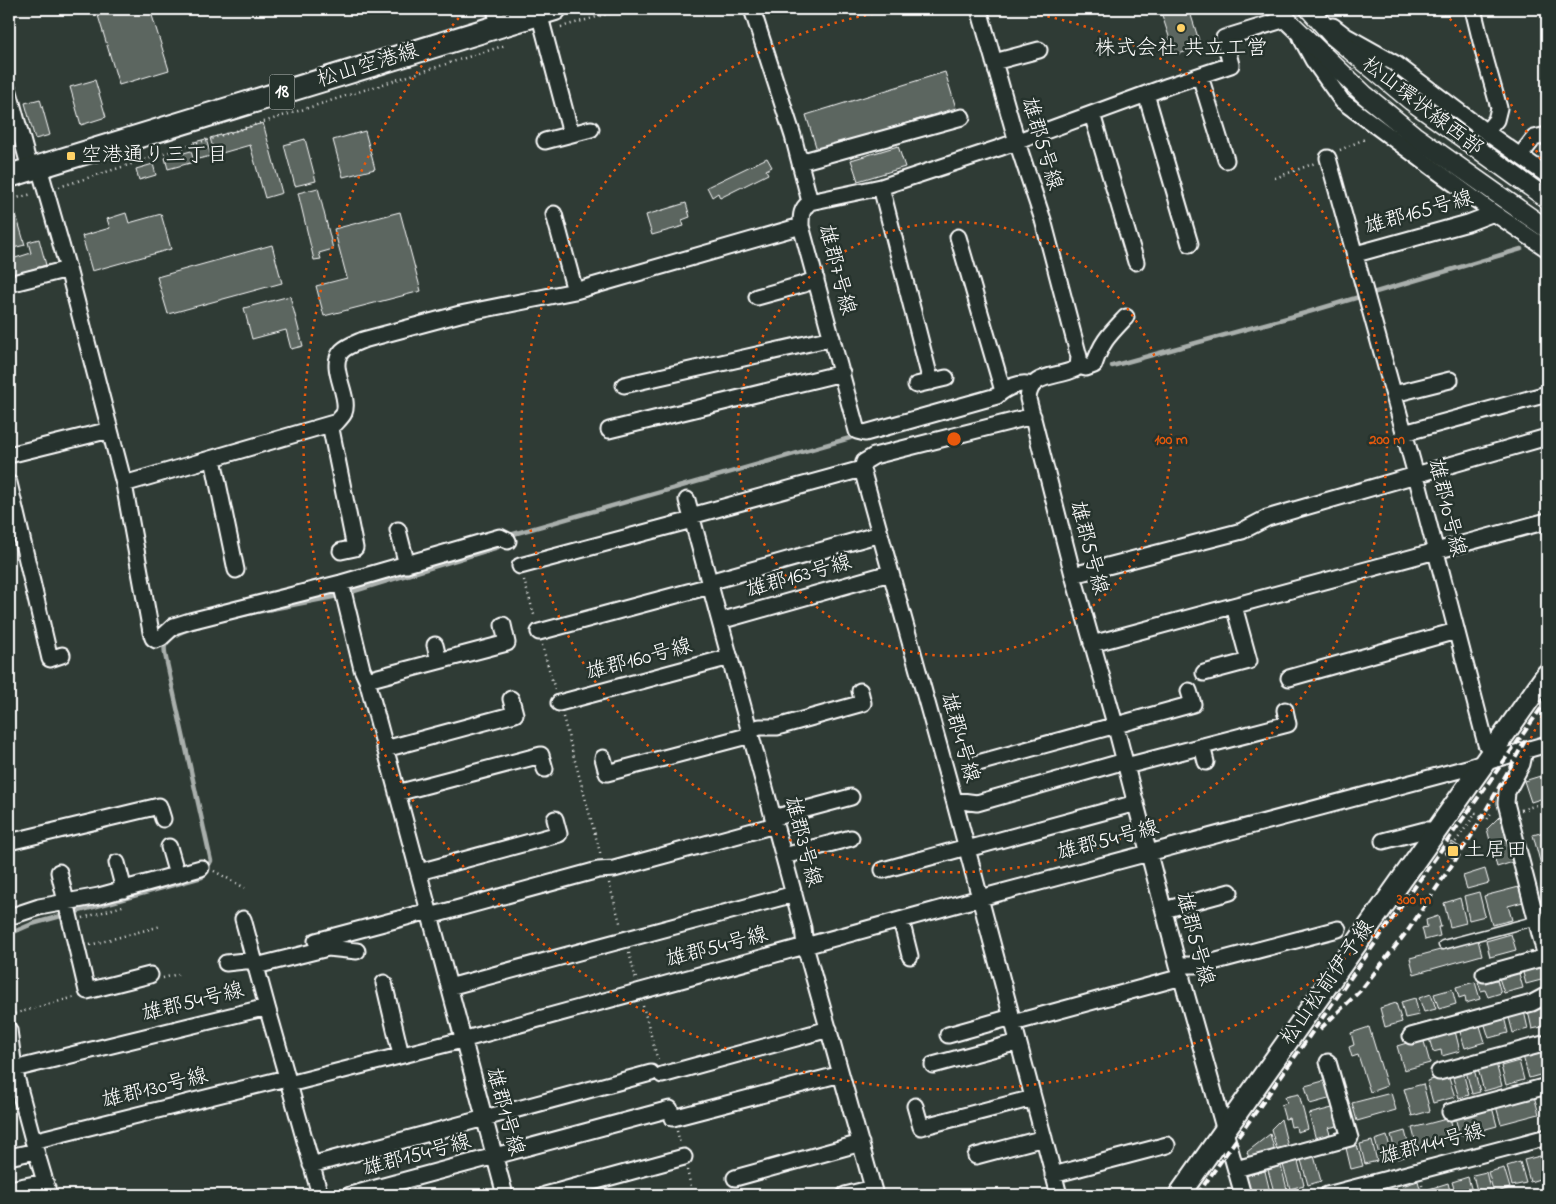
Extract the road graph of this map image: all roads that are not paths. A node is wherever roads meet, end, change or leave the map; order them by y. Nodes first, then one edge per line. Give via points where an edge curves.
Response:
1 (752, 9) edge
2 (979, 9) edge
3 (1309, 9) edge
4 (1473, 9) edge
5 (546, 18) edge
6 (1287, 19) edge
7 (500, 26) edge
8 (1039, 50) dead end
9 (994, 62) junction
10 (1200, 76) junction
11 (9, 92) edge
12 (1146, 94) junction
13 (1092, 114) junction
14 (962, 117) dead end
15 (592, 129) dead end
16 (1486, 132) junction
17 (571, 134) junction
18 (1547, 135) edge
19 (545, 141) dead end
20 (1017, 142) junction
21 (1520, 156) junction
22 (1328, 158) dead end
23 (1226, 160) dead end
24 (800, 162) junction
25 (26, 170) edge
26 (1547, 175) edge
27 (881, 187) junction
28 (1547, 199) edge
29 (810, 202) junction
30 (1494, 213) junction
31 (554, 214) dead end
32 (801, 226) junction
33 (1547, 230) edge
34 (958, 237) dead end
35 (1190, 244) dead end
36 (1547, 249) edge
37 (1356, 254) junction
38 (1136, 262) dead end
39 (68, 268) junction
40 (816, 279) junction
41 (9, 284) edge
42 (575, 290) junction
43 (757, 297) dead end
44 (1126, 317) dead end
45 (832, 338) junction
46 (1078, 366) junction
47 (842, 373) junction
48 (946, 378) dead end
49 (629, 380) dead end
50 (1450, 380) dead end
51 (1032, 385) junction
52 (1003, 390) junction
53 (1394, 394) junction
54 (1547, 394) edge
55 (1032, 416) junction
56 (330, 424) junction
57 (110, 430) junction
58 (609, 430) dead end
59 (1404, 433) junction
60 (1547, 437) edge
61 (9, 455) edge
62 (213, 459) junction
63 (862, 469) junction
64 (1416, 475) junction
65 (9, 484) edge
66 (124, 484) junction
67 (687, 500) dead end
68 (347, 507) junction
69 (332, 510) dead end
70 (692, 518) junction
71 (1547, 521) edge
72 (398, 530) dead end
73 (880, 534) junction
74 (504, 539) dead end
75 (340, 551) dead end
76 (1435, 551) junction
77 (407, 565) junction
78 (520, 566) dead end
79 (236, 570) dead end
80 (890, 573) junction
81 (1073, 575) junction
82 (710, 584) junction
83 (342, 589) junction
84 (1234, 606) junction
85 (720, 621) junction
86 (503, 626) dead end
87 (1456, 631) junction
88 (539, 632) dead end
89 (1092, 644) junction
90 (435, 645) dead end
91 (62, 656) dead end
92 (730, 657) junction
93 (439, 661) junction
94 (1204, 673) dead end
95 (1547, 674) edge
96 (1289, 678) dead end
97 (367, 680) junction
98 (860, 691) dead end
99 (1189, 691) dead end
100 (563, 697) dead end
101 (511, 699) dead end
102 (1284, 710) dead end
103 (1115, 724) junction
104 (750, 732) junction
105 (1547, 744) edge
106 (1202, 746) junction
107 (386, 749) junction
108 (1525, 750) junction
109 (1496, 756) junction
110 (603, 758) dead end
111 (1206, 762) dead end
112 (978, 763) dead end
113 (1125, 763) junction
114 (545, 769) dead end
115 (397, 793) junction
116 (851, 796) dead end
117 (954, 800) junction
118 (1136, 803) junction
119 (163, 819) dead end
120 (555, 819) dead end
121 (774, 821) junction
122 (1434, 833) junction
123 (850, 838) dead end
124 (1383, 841) dead end
125 (9, 842) edge
126 (169, 847) dead end
127 (967, 848) junction
128 (1149, 852) junction
129 (784, 856) junction
130 (117, 863) dead end
131 (208, 870) road end
132 (883, 870) dead end
133 (59, 872) dead end
134 (419, 872) junction
135 (177, 875) junction
136 (124, 890) junction
137 (1230, 892) dead end
138 (794, 894) junction
139 (980, 898) junction
140 (1164, 910) junction
141 (68, 913) junction
142 (430, 913) junction
143 (9, 917) edge
144 (243, 918) dead end
145 (901, 920) junction
146 (1537, 920) junction
147 (1328, 928) dead end
148 (324, 934) dead end
149 (1442, 945) dead end
150 (805, 946) junction
151 (357, 950) dead end
152 (1546, 952) edge
153 (910, 956) dead end
154 (226, 963) dead end
155 (255, 963) junction
156 (1180, 971) junction
157 (1484, 974) dead end
158 (150, 975) dead end
159 (384, 983) dead end
160 (449, 986) junction
161 (1547, 995) edge
162 (267, 1007) junction
163 (1012, 1020) junction
164 (829, 1029) junction
165 (9, 1030) edge
166 (1417, 1030) dead end
167 (948, 1034) dead end
168 (462, 1040) junction
169 (1018, 1042) junction
170 (1547, 1042) edge
171 (10, 1048) edge
172 (402, 1055) junction
173 (1328, 1062) dead end
174 (933, 1065) dead end
175 (14, 1069) junction
176 (1439, 1072) dead end
177 (841, 1074) junction
178 (288, 1081) junction
179 (1547, 1086) edge
180 (1033, 1098) junction
181 (916, 1106) dead end
182 (1450, 1112) dead end
183 (484, 1119) junction
184 (1225, 1130) junction
185 (1547, 1137) edge
186 (1044, 1138) junction
187 (861, 1143) junction
188 (1161, 1143) dead end
189 (35, 1146) junction
190 (9, 1156) edge
191 (976, 1156) dead end
192 (495, 1157) junction
193 (684, 1158) dead end
194 (311, 1165) junction
195 (1236, 1169) junction
196 (1054, 1175) junction
197 (735, 1178) dead end
198 (47, 1188) edge
199 (9, 1189) edge
200 (874, 1191) edge
201 (320, 1195) edge
202 (350, 1195) edge
203 (505, 1195) edge
204 (545, 1195) edge
205 (845, 1195) edge
206 (1059, 1195) edge
207 (1179, 1195) edge
208 (1243, 1195) edge
209 (1328, 1195) edge

1 - 24 street, 雄郡7号線
2 - 9 street, 雄郡5号線
3 - 16 street via 1346,36 1396,64
3 - 28 street, 松山環状線西部 via 1332,35 1411,101
4 - 16 street via 1499,108 1496,120
5 - 7 main road, 松山空港線 / 18
5 - 17 street
6 - 10 street via 1224,38 1231,65
6 - 30 street via 1342,101
6 - 33 street, 松山環状線西部 via 1365,95 1414,135
7 - 25 main road, 松山空港線 / 18
8 - 9 street
9 - 20 street, 雄郡5号線
10 - 12 street
10 - 23 street
11 - 25 street
12 - 13 street
12 - 35 street via 1179,230
13 - 20 street
13 - 38 street
14 - 24 street
15 - 17 street
16 - 21 street
17 - 19 street
18 - 21 street via 1534,138
20 - 27 street
20 - 46 street, 雄郡5号線 via 1043,220 1079,357
21 - 26 street
22 - 37 street, 雄郡10号線
24 - 29 street, 雄郡7号線
25 - 39 street via 46,190
27 - 29 street
27 - 48 street via 924,383
29 - 32 street, 雄郡7号線 via 804,206
30 - 36 street
30 - 37 street, 雄郡165号線
31 - 42 street
32 - 40 street, 雄郡7号線
32 - 42 street
34 - 52 street
37 - 53 street, 雄郡10号線
39 - 41 street
39 - 57 street
40 - 43 street
40 - 45 street, 雄郡7号線
42 - 56 street via 460,314 350,346 341,352 337,360 344,414
44 - 46 street via 1107,336 1094,365
45 - 47 street, 雄郡7号線
45 - 49 street
46 - 51 street via 1037,380
47 - 52 street, 雄郡7号線 via 858,431 865,433 997,396
47 - 58 street
50 - 53 street
51 - 52 street via 1026,383
51 - 55 street, 雄郡5号線 via 1028,392
53 - 59 street, 雄郡10号線
54 - 59 street
55 - 63 street via 874,456 864,462
55 - 81 street, 雄郡5号線
56 - 62 street
56 - 68 street
57 - 61 street
57 - 66 street
59 - 64 street, 雄郡10号線
60 - 64 street
62 - 66 street
62 - 79 street
63 - 70 street
63 - 73 street, 雄郡4号線
64 - 76 street, 雄郡10号線
64 - 81 street via 1268,518 1242,531
65 - 91 street via 50,659
66 - 83 street via 151,632 156,640 182,623 241,607
67 - 70 street, 雄郡3号線
68 - 69 street
68 - 75 street via 355,548
70 - 78 street
70 - 82 street, 雄郡3号線
71 - 76 street
72 - 77 street
73 - 80 street, 雄郡4号線
73 - 82 street
74 - 77 street
76 - 84 street
76 - 87 street, 雄郡10号線
77 - 83 street
80 - 85 street, 雄郡163号線
80 - 117 street, 雄郡4号線
81 - 89 street, 雄郡5号線
82 - 85 street, 雄郡3号線
82 - 88 street
83 - 97 street, 雄郡1号線
84 - 89 street
84 - 94 street via 1249,661 1217,662
85 - 92 street, 雄郡3号線
86 - 93 street via 507,642
87 - 96 street via 1320,661
87 - 109 street, 雄郡10号線 via 1486,744
89 - 103 street, 雄郡5号線
90 - 93 street
92 - 100 street, 雄郡160号線 via 653,671
92 - 104 street, 雄郡3号線
93 - 97 street
95 - 109 main road, 松山松前伊予線
97 - 107 street, 雄郡1号線
98 - 104 street via 863,703
99 - 103 street via 1193,704
101 - 107 street via 515,714
102 - 106 street via 1288,724
103 - 112 street
103 - 113 street, 雄郡5号線
104 - 110 street via 667,750 607,773
104 - 121 street, 雄郡3号線
105 - 108 street, 雄郡54号線
106 - 111 street
106 - 113 street
107 - 115 street, 雄郡1号線
108 - 109 street, 雄郡54号線
108 - 146 street via 1522,764 1507,792 1506,803
109 - 122 main road, 松山松前伊予線
109 - 128 street, 雄郡54号線 via 1450,773
113 - 117 street via 976,803
113 - 118 street, 雄郡5号線
114 - 115 street via 541,755 477,779
115 - 134 street, 雄郡1号線
116 - 121 street
117 - 127 street, 雄郡4号線
118 - 127 street
118 - 128 street, 雄郡5号線
119 - 125 street via 159,806 83,832
120 - 134 street via 559,834 488,847
121 - 129 street, 雄郡3号線
121 - 142 street via 614,869 598,870
122 - 124 street via 1425,830
122 - 184 main road, 松山松前伊予線
123 - 129 street
126 - 135 street
127 - 132 street
127 - 139 street, 雄郡4号線
128 - 139 street, 雄郡54号線
128 - 140 street, 雄郡5号線
129 - 138 street, 雄郡3号線
130 - 136 street
131 - 135 street
133 - 141 street
134 - 142 street, 雄郡1号線
135 - 136 street
136 - 141 street
137 - 140 street
138 - 150 street, 雄郡3号線
138 - 160 street via 595,941
139 - 145 street, 雄郡54号線
139 - 163 street, 雄郡4号線
140 - 156 street, 雄郡5号線
141 - 143 street via 38,907
141 - 158 street via 88,991
142 - 148 street
142 - 160 street, 雄郡1号線
144 - 155 street
145 - 150 street, 雄郡54号線
145 - 153 street
146 - 149 lane
146 - 152 street
147 - 156 street via 1262,942
150 - 164 street, 雄郡3号線
150 - 168 street, 雄郡54号線
151 - 155 street via 328,948
152 - 157 street
154 - 155 street
155 - 162 street
156 - 163 street
156 - 184 street, 雄郡5号線
159 - 172 street
160 - 168 street, 雄郡1号線
161 - 166 street via 1532,1003 1485,1009
162 - 175 street, 雄郡54号線
162 - 178 street, 雄郡54号線
163 - 167 street
163 - 169 street, 雄郡4号線
164 - 177 street, 雄郡3号線
164 - 183 street
165 - 171 street
168 - 172 street, 雄郡54号線
168 - 183 street, 雄郡1号線
169 - 174 street
169 - 180 street, 雄郡4号線
170 - 176 street
171 - 175 street
172 - 178 street, 雄郡54号線
173 - 195 street via 1350,1138
175 - 189 street
177 - 187 street, 雄郡3号線
177 - 192 street, 雄郡154号線
178 - 189 street, 雄郡130号線
178 - 194 street
179 - 182 street
180 - 181 street via 921,1127
180 - 186 street, 雄郡4号線
183 - 192 street, 雄郡1号線
183 - 194 street
184 - 195 street, 雄郡5号線
184 - 207 main road, 松山松前伊予線
185 - 209 street, 雄郡144号線
186 - 191 street
186 - 196 street, 雄郡4号線
187 - 197 street
187 - 200 street, 雄郡3号線
188 - 196 street
189 - 190 street, 雄郡130号線
189 - 198 street
192 - 202 street, 雄郡154号線
192 - 203 street, 雄郡1号線
193 - 204 street
194 - 201 street
195 - 208 street, 雄郡5号線
196 - 206 street, 雄郡4号線
198 - 199 street
200 - 205 street

